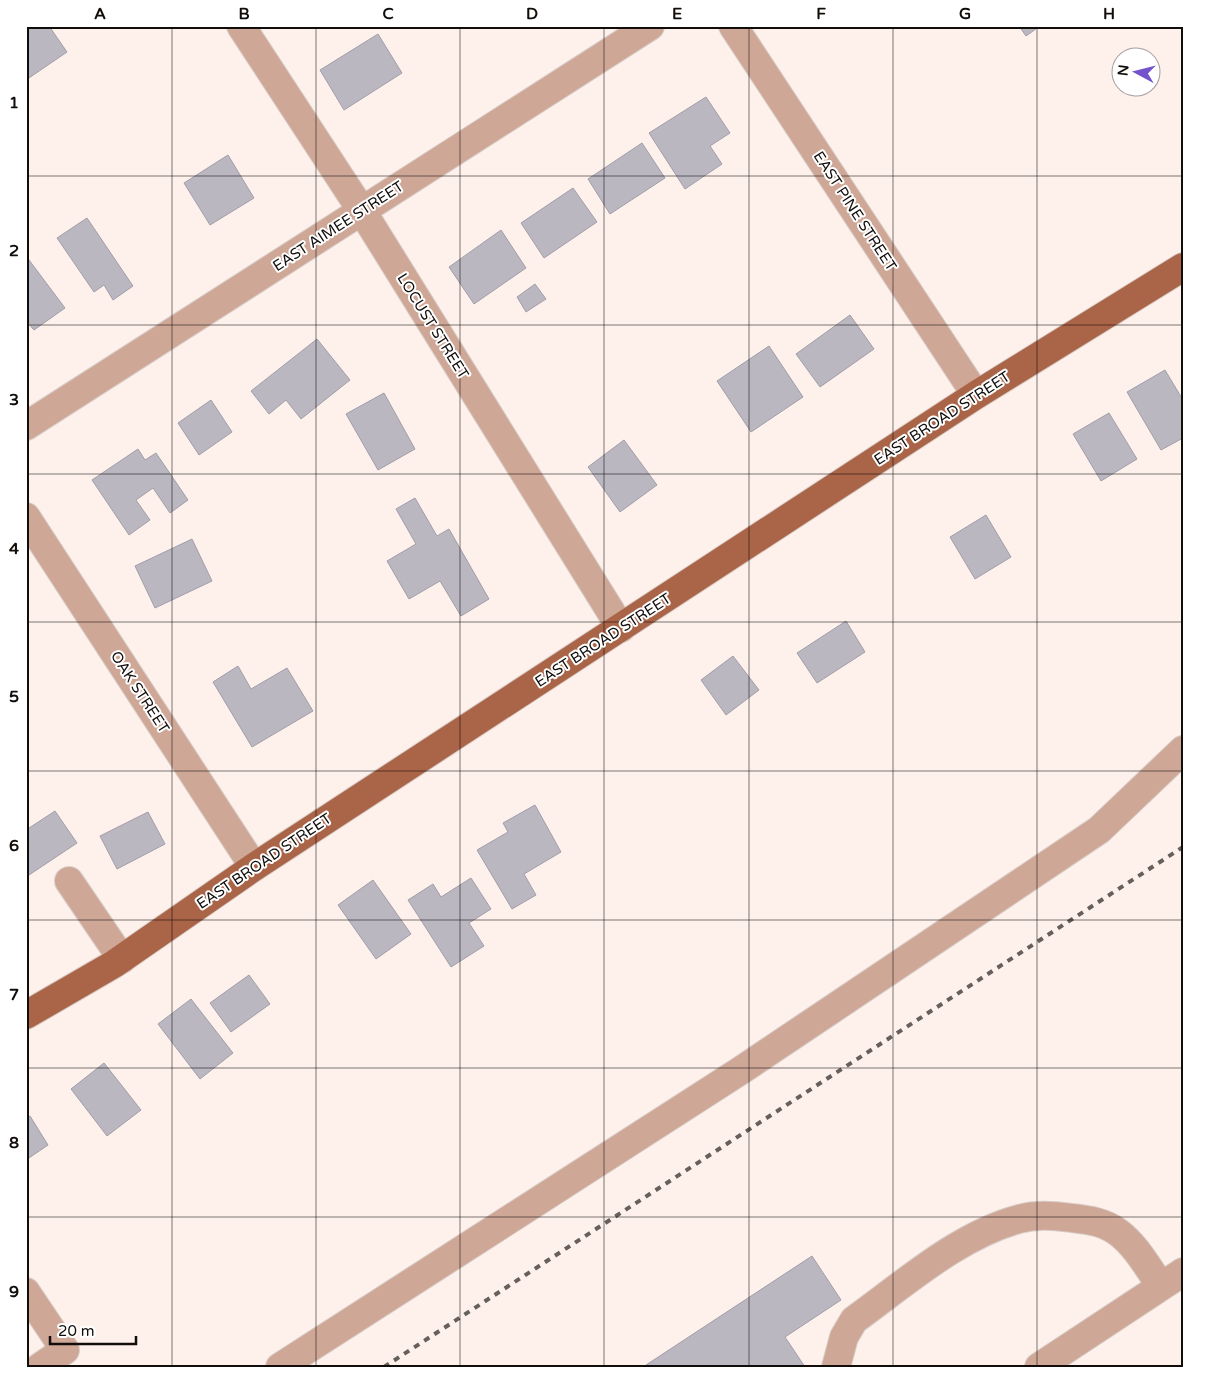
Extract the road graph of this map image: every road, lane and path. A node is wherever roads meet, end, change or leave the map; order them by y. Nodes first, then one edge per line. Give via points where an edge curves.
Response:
1 (241, 26) edge
2 (650, 26) edge
3 (734, 26) edge
4 (362, 211) junction
5 (1183, 267) edge
6 (976, 395) junction
7 (26, 426) edge
8 (26, 517) edge
9 (621, 628) junction
10 (1183, 750) edge
11 (254, 867) junction
12 (69, 881) dead end
13 (122, 959) junction
14 (27, 1013) edge
15 (1172, 1279) edge
16 (26, 1292) edge
17 (56, 1360) edge
18 (280, 1367) edge
19 (836, 1367) edge
20 (1039, 1367) edge

1 - 4 street, LOCUST STREET
2 - 4 street, EAST AIMEE STREET
3 - 6 street, EAST PINE STREET
4 - 7 street, EAST AIMEE STREET
4 - 9 street, LOCUST STREET
5 - 6 main road, EAST BROAD STREET
6 - 9 main road, EAST BROAD STREET
8 - 11 street, OAK STREET
9 - 11 main road, EAST BROAD STREET
10 - 18 street via 1098,830 740,1071
11 - 13 main road, EAST BROAD STREET
12 - 13 street
13 - 14 main road, EAST BROAD STREET
15 - 19 street via 1119,1233 1103,1224 1048,1215 1020,1219 984,1231 952,1250 854,1320 844,1337
15 - 20 street
16 - 17 street

